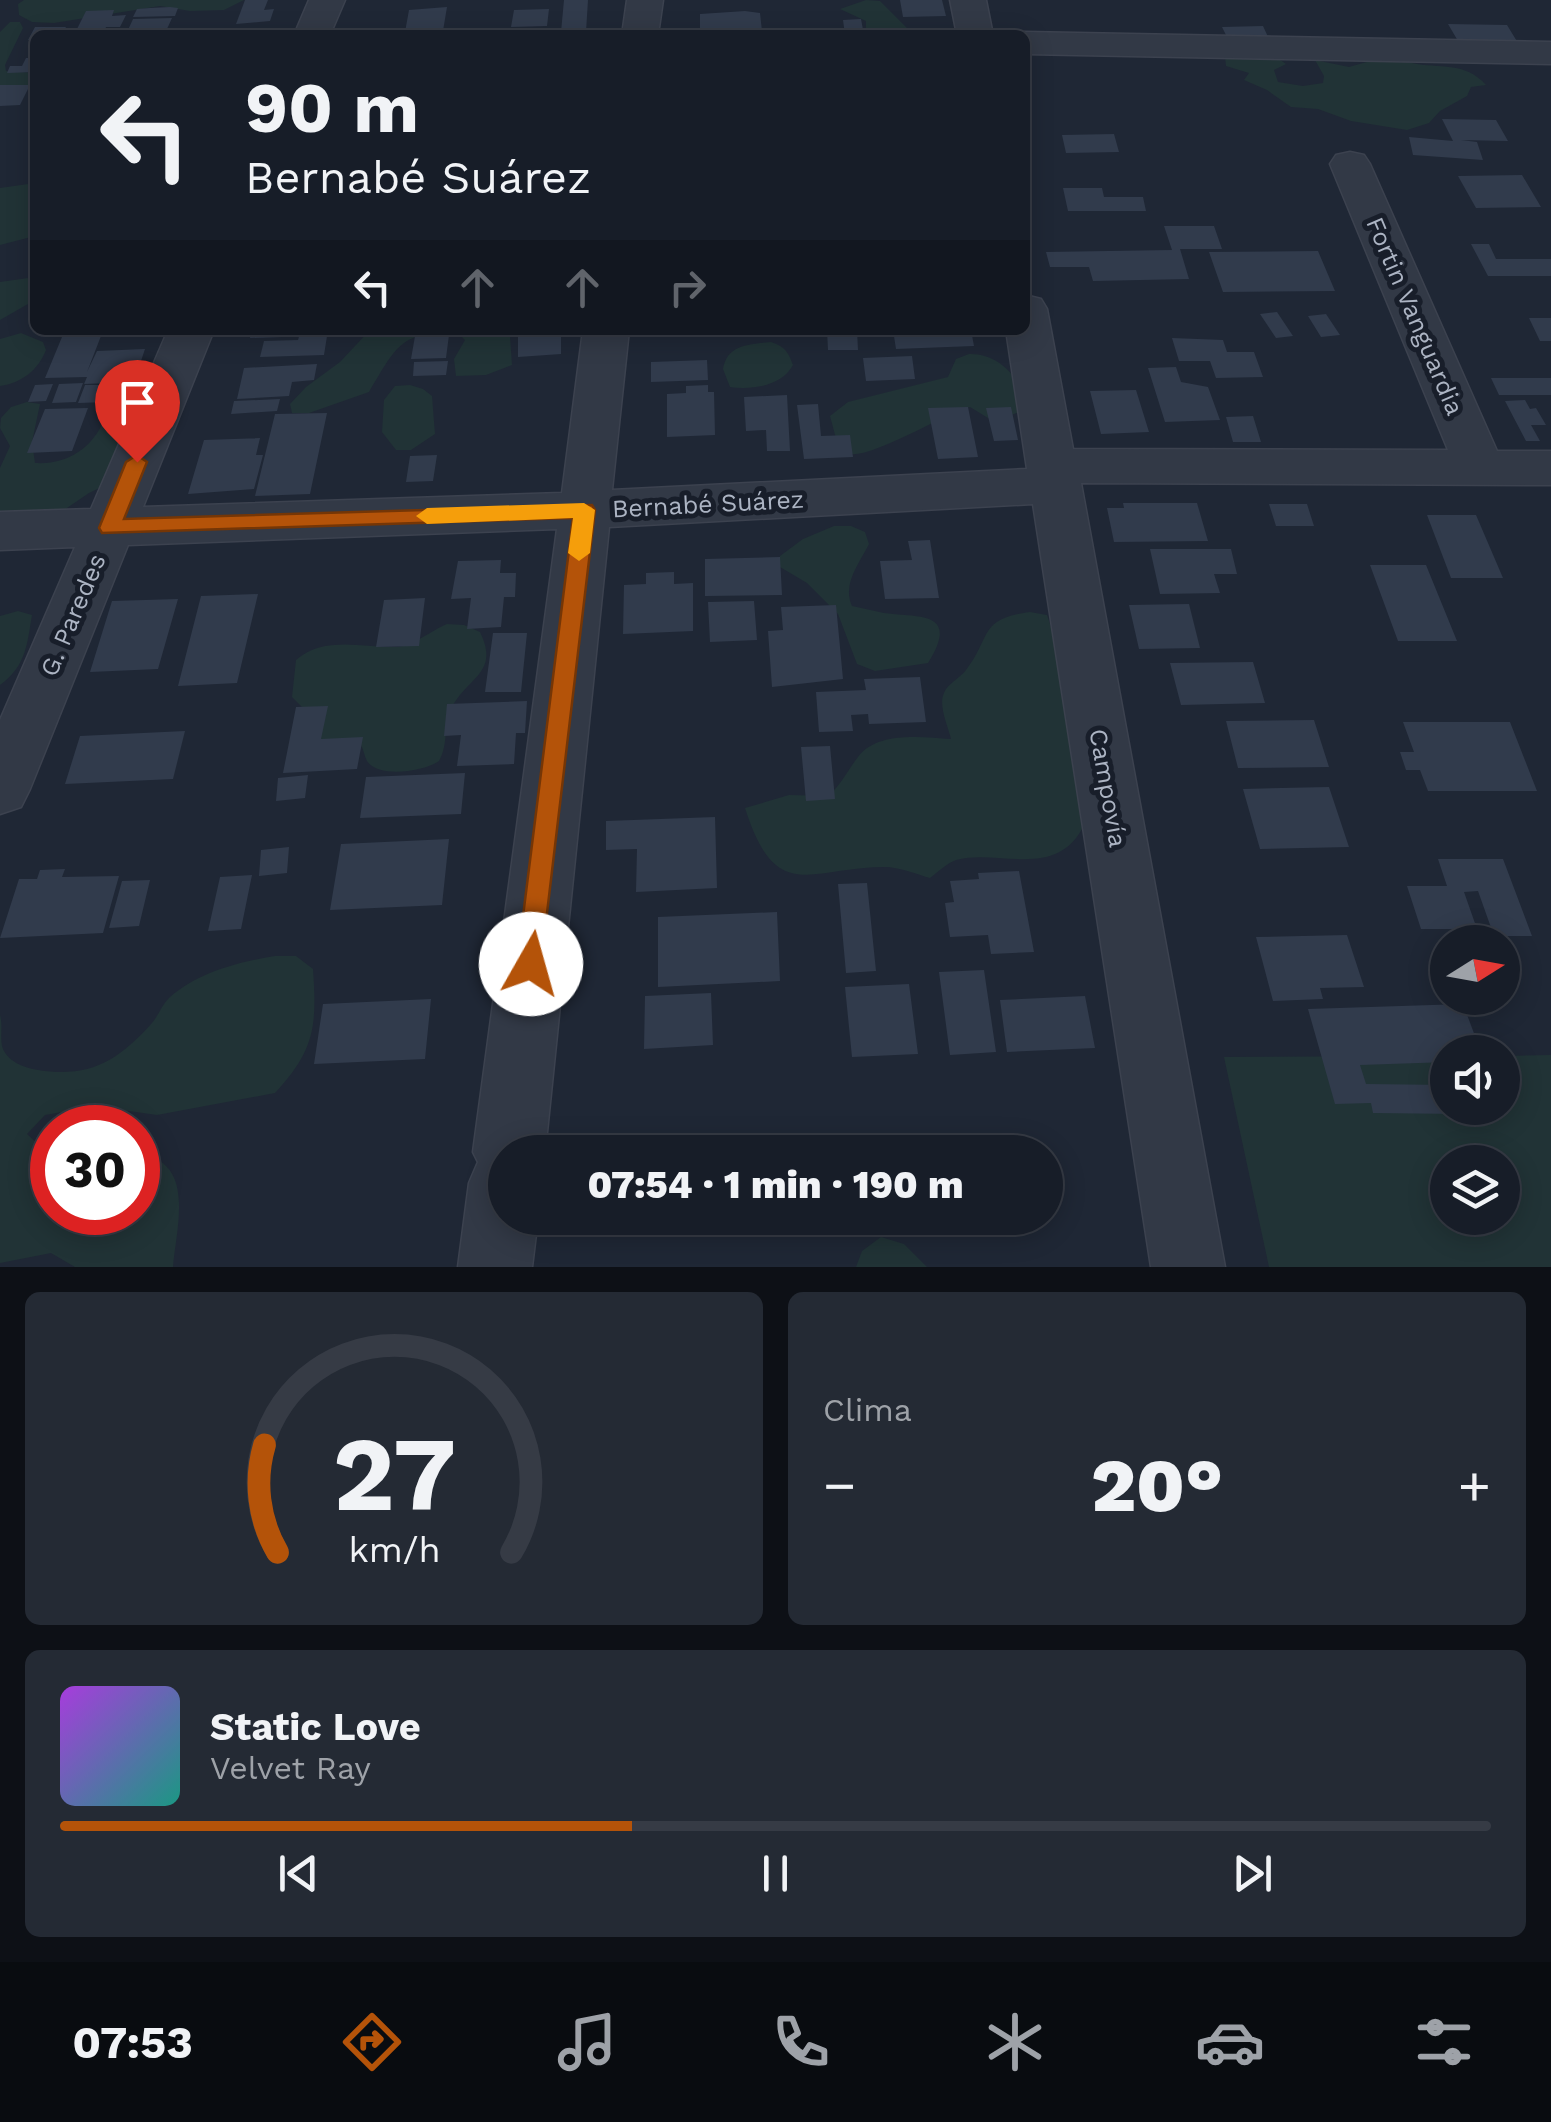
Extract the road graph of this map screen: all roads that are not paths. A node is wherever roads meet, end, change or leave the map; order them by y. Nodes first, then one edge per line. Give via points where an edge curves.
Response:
1 (326, 0) edge
2 (644, 0) edge
3 (968, 0) edge
4 (314, 30) edge
5 (641, 30) edge
6 (974, 30) edge
7 (1030, 44) edge
8 (1551, 53) edge
9 (1350, 164) dead end
10 (189, 335) edge
11 (605, 335) edge
12 (1030, 335) edge
13 (1480, 468) junction
14 (1551, 468) edge
15 (1055, 475) junction
16 (584, 510) junction
17 (110, 528) junction
18 (0, 531) edge
19 (0, 790) edge
20 (511, 1135) edge
21 (499, 1235) edge
22 (495, 1267) edge
23 (1188, 1267) edge

1 - 4 street
2 - 5 street
3 - 6 street
7 - 8 street
9 - 13 street, Fortin Vanguardia
10 - 17 street, G. Paredes
11 - 16 street
12 - 15 street, Campovía
13 - 14 street, Bernabé Suárez
13 - 15 street, Bernabé Suárez
15 - 16 street, Bernabé Suárez
15 - 23 street, Campovía
16 - 17 street, Bernabé Suárez
16 - 20 street
17 - 18 street, Bernabé Suárez
17 - 19 street, G. Paredes
21 - 22 street

